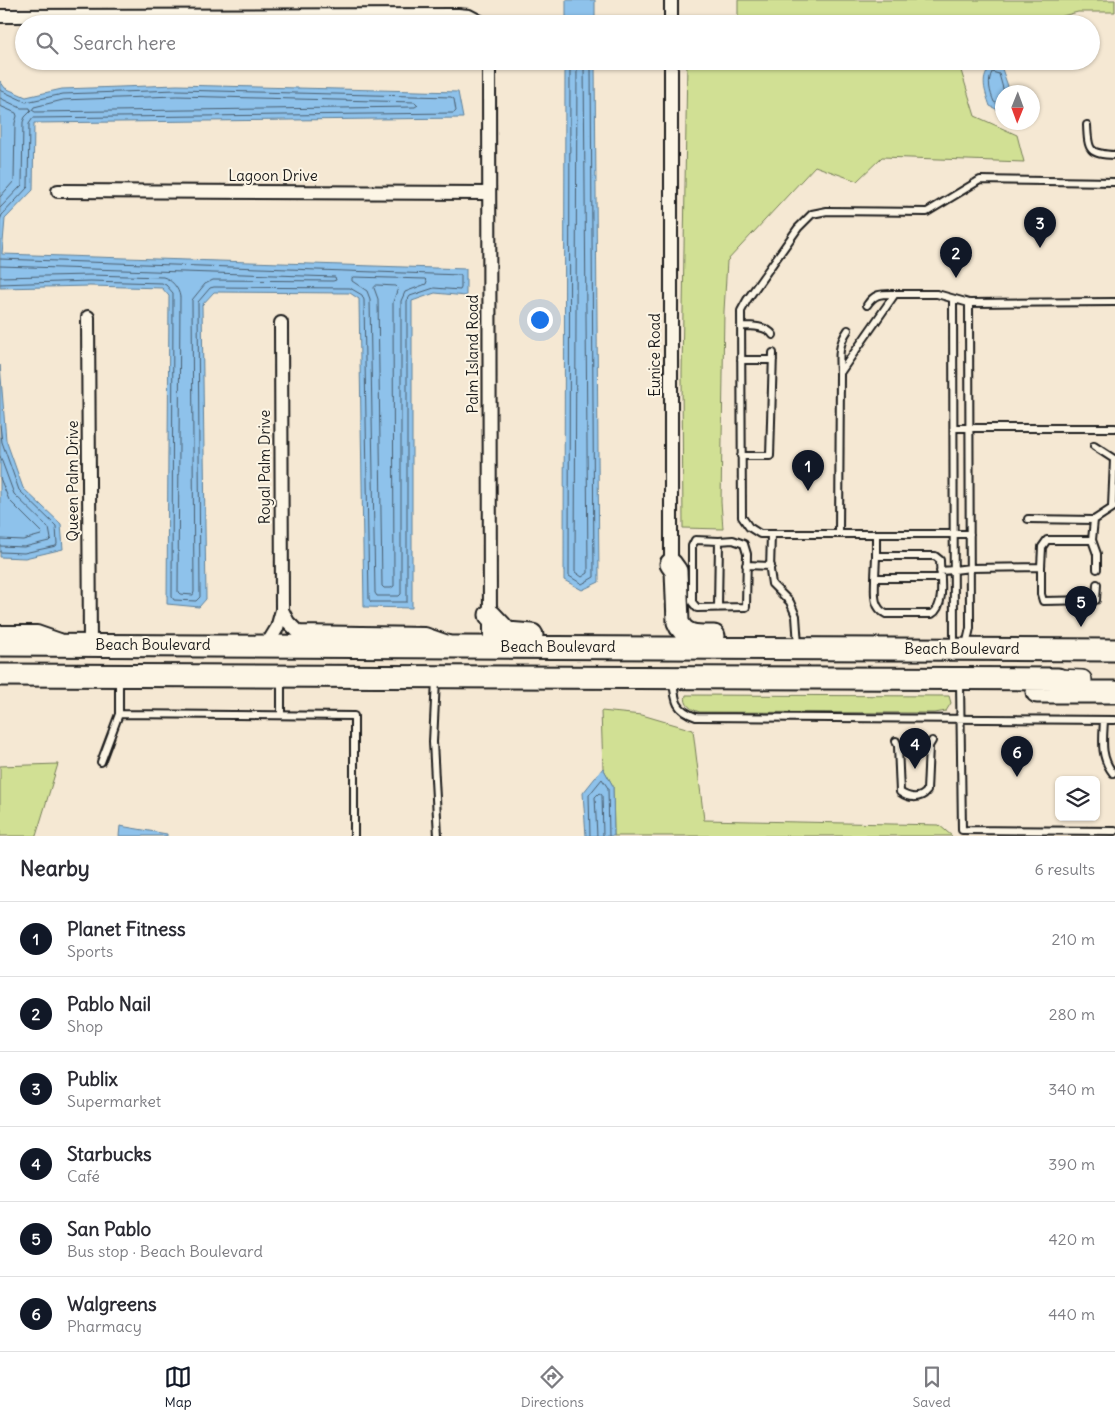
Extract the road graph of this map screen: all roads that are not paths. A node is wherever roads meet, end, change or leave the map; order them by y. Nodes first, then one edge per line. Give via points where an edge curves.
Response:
1 (671, 0) edge
2 (671, 15) edge
3 (0, 16) edge
4 (15, 16) edge
5 (489, 70) edge
6 (671, 70) edge
7 (1087, 126) dead end
8 (1115, 155) edge
9 (1115, 182) edge
10 (58, 191) dead end
11 (489, 193) junction
12 (895, 294) junction
13 (953, 299) junction
14 (1115, 302) edge
15 (970, 303) junction
16 (867, 305) dead end
17 (88, 317) dead end
18 (281, 323) dead end
19 (741, 326) junction
20 (848, 330) dead end
21 (773, 336) dead end
22 (741, 360) junction
23 (840, 373) junction
24 (954, 428) junction
25 (970, 428) junction
26 (1115, 428) edge
27 (1094, 446) dead end
28 (742, 456) junction
29 (1114, 459) edge
30 (1113, 507) edge
31 (1028, 519) dead end
32 (1094, 520) junction
33 (770, 534) junction
34 (839, 534) junction
35 (876, 534) junction
36 (954, 534) junction
37 (970, 534) junction
38 (1092, 540) junction
39 (719, 541) junction
40 (876, 556) junction
41 (671, 564) junction
42 (746, 565) junction
43 (770, 566) junction
44 (970, 568) junction
45 (1041, 568) junction
46 (1097, 569) dead end
47 (940, 570) junction
48 (954, 570) junction
49 (875, 578) junction
50 (940, 578) junction
51 (1097, 584) dead end
52 (718, 608) junction
53 (282, 610) junction
54 (490, 615) junction
55 (0, 632) edge
56 (0, 645) edge
57 (82, 645) junction
58 (257, 646) junction
59 (463, 647) junction
60 (490, 647) junction
61 (646, 648) junction
62 (672, 648) junction
63 (766, 648) junction
64 (798, 648) junction
65 (960, 649) junction
66 (1115, 650) edge
67 (0, 665) edge
68 (0, 675) edge
69 (118, 676) junction
70 (282, 676) junction
71 (325, 676) junction
72 (437, 677) junction
73 (525, 677) junction
74 (798, 678) junction
75 (673, 679) junction
76 (960, 679) junction
77 (982, 679) junction
78 (1058, 680) joint
79 (1082, 680) joint
80 (1115, 680) edge
81 (1115, 692) edge
82 (119, 714) junction
83 (281, 716) junction
84 (960, 719) junction
85 (1104, 720) junction
86 (1115, 720) edge
87 (896, 741) dead end
88 (932, 741) dead end
89 (101, 762) dead end
90 (1113, 773) dead end
91 (1115, 831) edge
92 (354, 836) edge
93 (438, 836) edge

1 - 2 street
3 - 4 street
5 - 11 street, Palm Island Road
6 - 41 street, Eunice Road
7 - 8 lane via 1091,150
9 - 19 lane via 980,180 927,212 826,211 812,214 798,228 747,300 741,311
10 - 11 street, Lagoon Drive
11 - 54 street, Palm Island Road
12 - 13 lane via 937,294
12 - 16 lane via 878,294
12 - 23 lane
13 - 15 lane
13 - 24 lane
14 - 15 lane
15 - 25 lane
17 - 57 street, Queen Palm Drive
18 - 53 street, Royal Palm Drive
19 - 21 lane via 761,328
19 - 22 lane
20 - 23 lane via 839,353
22 - 28 lane
22 - 28 lane via 773,357 770,456
23 - 34 lane
24 - 25 lane
24 - 36 lane
25 - 26 lane
25 - 37 lane
27 - 29 lane
28 - 33 lane via 742,517 760,534
29 - 30 lane
30 - 32 lane
31 - 32 lane
32 - 38 lane
33 - 34 lane
33 - 43 lane
34 - 35 lane
35 - 36 lane
35 - 40 lane
36 - 37 lane
36 - 48 lane
37 - 44 lane
38 - 45 lane via 1047,540 1042,547
38 - 46 lane via 1097,554
39 - 42 lane via 733,540 744,544
39 - 52 lane
39 - 52 lane via 695,540 692,546 692,602 697,608
40 - 47 lane via 935,556 940,560
40 - 49 lane
41 - 62 street, Eunice Road
41 - 63 highway via 676,571 678,622 683,632 698,636 750,637
42 - 43 lane
42 - 52 lane via 746,607
43 - 64 lane via 772,584 790,602 796,616
44 - 45 lane
44 - 48 lane
44 - 65 lane via 970,628
45 - 51 lane via 1043,601 1096,600
47 - 48 lane
47 - 50 lane
48 - 65 lane
49 - 50 lane
49 - 50 lane via 876,603 879,611 886,614 932,614 938,611 941,603
53 - 58 street, Royal Palm Drive via 277,628
53 - 59 street via 298,632 425,634
54 - 60 street, Palm Island Road
54 - 61 highway via 507,634 619,634
55 - 57 street via 37,632
56 - 57 highway, Beach Boulevard
57 - 58 highway, Beach Boulevard
57 - 67 highway via 80,657 69,663
58 - 59 highway, Beach Boulevard
58 - 69 highway via 220,657 137,656
59 - 60 highway, Beach Boulevard
60 - 61 highway, Beach Boulevard
60 - 71 highway via 471,665 349,665
61 - 62 highway, Beach Boulevard
62 - 63 highway, Beach Boulevard
62 - 73 highway via 657,660 574,662 538,669
63 - 64 highway, Beach Boulevard
64 - 65 highway, Beach Boulevard
64 - 75 highway via 788,657 744,665 689,665
65 - 66 highway, Beach Boulevard
65 - 74 highway via 953,660 941,668 834,667
68 - 69 highway
69 - 70 highway
69 - 82 lane
70 - 71 highway
70 - 83 lane
71 - 72 highway
72 - 73 highway
72 - 93 lane via 433,742
73 - 75 highway
74 - 75 highway
74 - 76 highway
75 - 84 lane via 679,708 696,717
76 - 77 highway
76 - 84 lane
77 - 78 highway
77 - 81 highway via 1007,692
78 - 79 main road
79 - 80 highway
82 - 83 lane
82 - 89 lane
83 - 92 lane via 354,716
84 - 85 lane
84 - 91 lane via 962,830
85 - 86 lane
85 - 90 lane via 1103,753 1106,765
87 - 88 lane via 900,792 914,798 927,791

